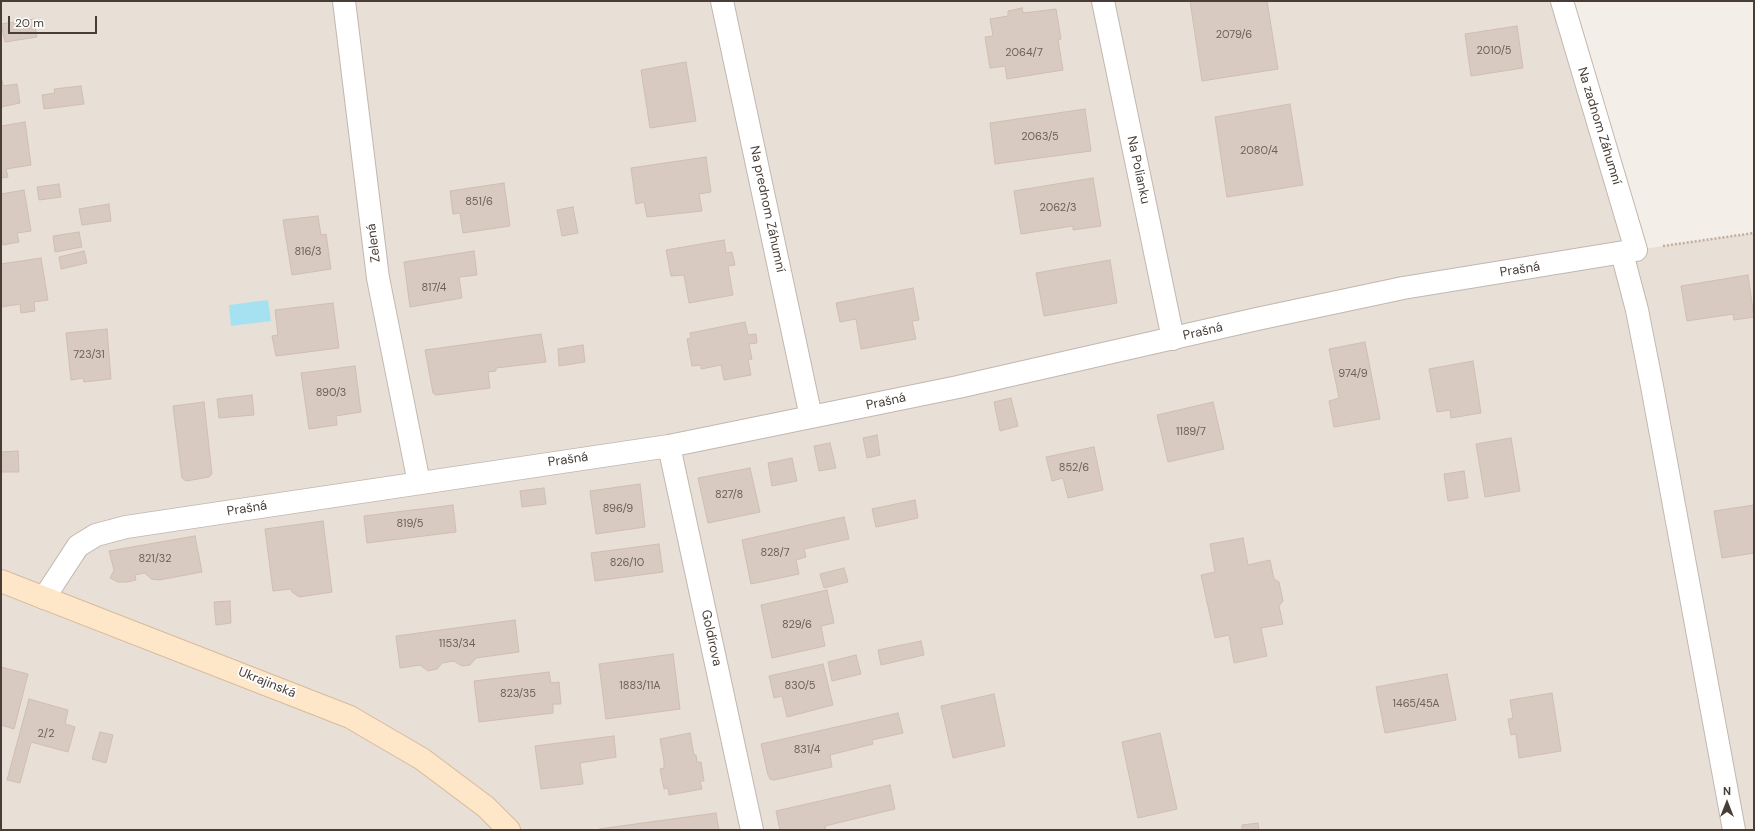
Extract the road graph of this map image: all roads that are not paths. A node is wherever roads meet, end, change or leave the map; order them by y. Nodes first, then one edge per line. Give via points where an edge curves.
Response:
1 (344, 1) edge
2 (722, 1) edge
3 (1103, 1) edge
4 (1562, 1) edge
5 (1629, 251) junction
6 (1173, 339) junction
7 (811, 417) junction
8 (669, 446) junction
9 (419, 483) junction
10 (1, 580) edge
11 (44, 598) junction
12 (509, 830) edge
13 (752, 830) edge
14 (1734, 830) edge

1 - 9 street, Zelená via 378,278
2 - 7 street, Na prednom Záhumní
3 - 6 street, Na Polianku
4 - 5 street, Na zadnom Záhumní
5 - 6 street, Prašná via 1403,288
5 - 14 street, Na zadnom Záhumní via 1637,310
6 - 7 street, Prašná
7 - 8 street, Prašná
8 - 9 street, Prašná
8 - 13 street, Goldírova
9 - 11 street, Prašná via 126,527 96,535 78,546
10 - 11 main road, Ukrajinská
11 - 12 main road, Ukrajinská via 350,717 422,759 486,807

